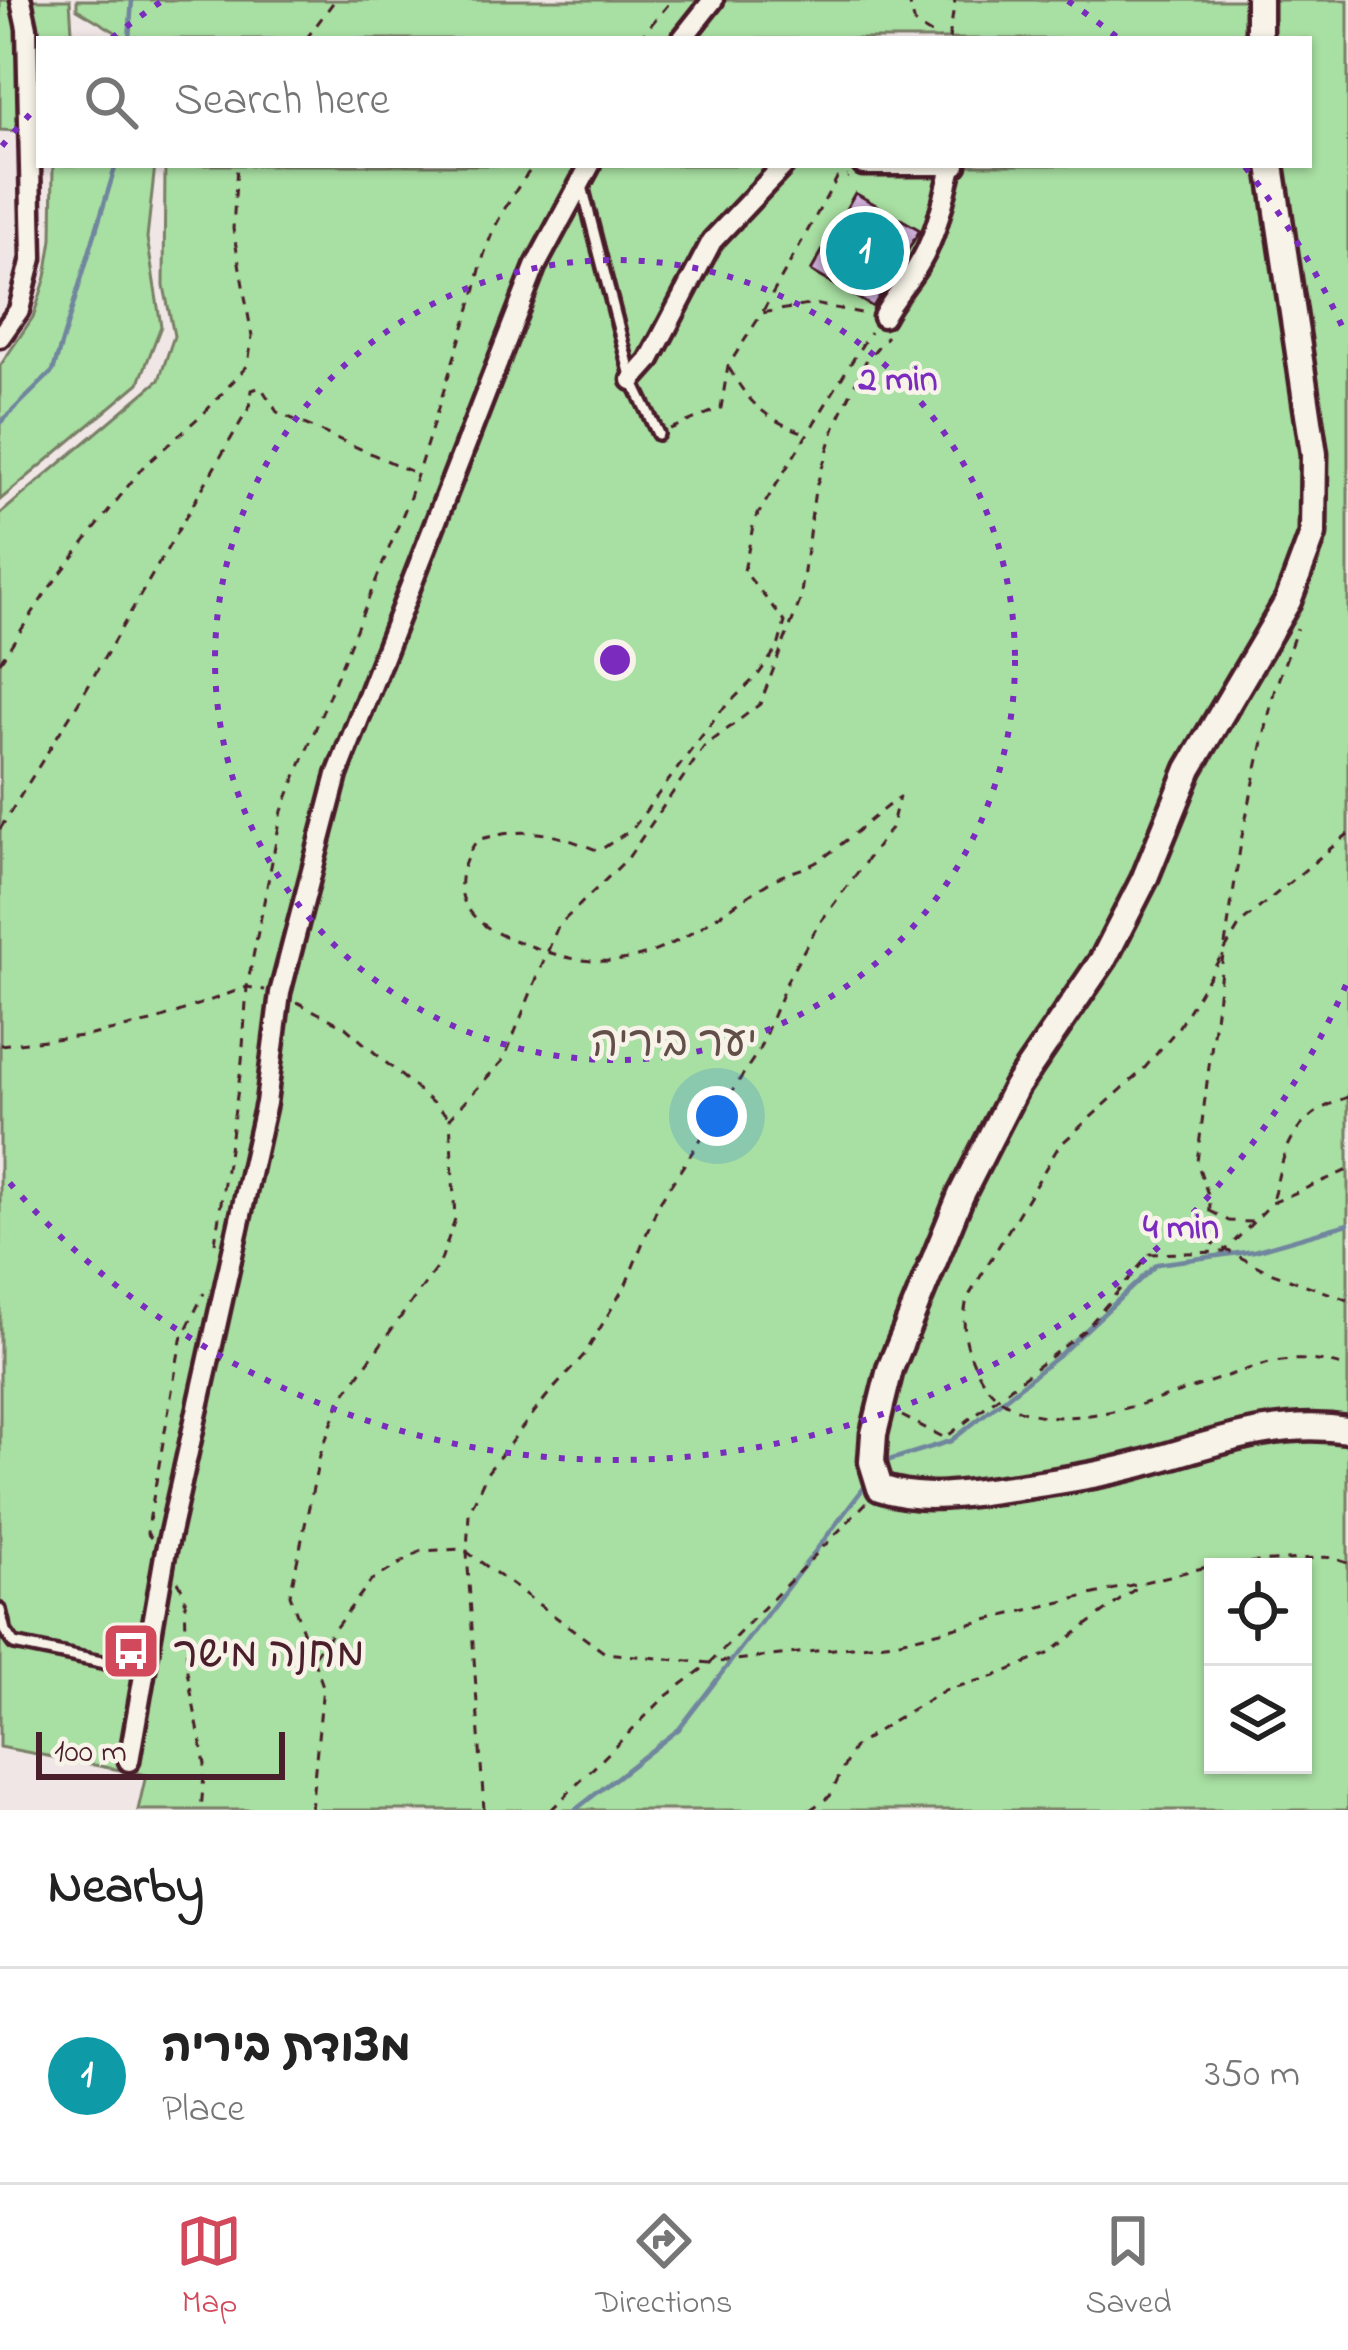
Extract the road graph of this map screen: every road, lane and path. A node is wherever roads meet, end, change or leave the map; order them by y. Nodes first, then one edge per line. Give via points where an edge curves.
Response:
1 (21, 0) edge
2 (335, 0) edge
3 (671, 0) edge
4 (713, 0) edge
5 (914, 0) edge
6 (955, 0) edge
7 (1259, 0) edge
8 (308, 36) edge
9 (641, 36) edge
10 (684, 36) edge
11 (934, 36) edge
12 (949, 36) edge
13 (1258, 36) edge
14 (237, 168) edge
15 (532, 168) edge
16 (780, 168) edge
17 (916, 168) edge
18 (953, 168) edge
19 (1270, 168) edge
20 (858, 171) edge
21 (585, 173) edge
22 (762, 313) junction
23 (885, 326) junction
24 (0, 338) edge
25 (728, 366) junction
26 (632, 380) junction
27 (658, 434) joint
28 (807, 434) junction
29 (417, 474) junction
30 (1288, 601) junction
31 (0, 662) edge
32 (0, 829) edge
33 (1348, 834) edge
34 (1224, 949) junction
35 (547, 952) junction
36 (247, 986) junction
37 (280, 993) junction
38 (0, 1045) edge
39 (1348, 1097) edge
40 (450, 1118) junction
41 (1348, 1170) edge
42 (1272, 1202) junction
43 (1210, 1211) junction
44 (1254, 1222) junction
45 (215, 1246) dead end
46 (1224, 1252) junction
47 (208, 1284) dead end
48 (1348, 1300) edge
49 (1348, 1368) edge
50 (1000, 1397) junction
51 (880, 1407) junction
52 (1348, 1430) edge
53 (880, 1488) junction
54 (466, 1552) junction
55 (165, 1556) junction
56 (1348, 1564) edge
57 (1144, 1582) junction
58 (0, 1610) edge
59 (313, 1658) junction
60 (710, 1663) junction
61 (145, 1670) junction
62 (129, 1761) dead end
63 (201, 1810) edge
64 (311, 1810) edge
65 (484, 1810) edge
66 (551, 1810) edge
67 (810, 1810) edge

1 - 24 street via 32,258 19,310
2 - 8 path
3 - 9 path
4 - 10 street
5 - 11 path via 915,24
6 - 12 path
7 - 13 main road
14 - 31 path via 233,229 252,336 248,364 142,468
15 - 29 path via 502,207 481,256
16 - 26 street via 712,241
17 - 20 street
18 - 23 street via 939,218
19 - 30 main road via 1314,454 1313,534
20 - 22 path via 837,178
21 - 26 lane
21 - 37 street via 535,267 337,775
22 - 23 path via 814,304
22 - 25 path
23 - 28 path via 862,340
23 - 35 path via 836,424 814,490 800,601 760,704 704,747 628,859 558,926
25 - 27 path via 721,408
25 - 28 path via 772,422
26 - 27 lane
28 - 35 path via 754,521 744,571 785,622 758,675 719,713 634,828 598,851 543,831 501,833 477,840 463,862 460,891 472,914 497,936
29 - 32 path via 277,412 261,387 252,390 250,406
29 - 36 path via 282,811
30 - 34 path via 1298,607 1296,634 1274,692
30 - 51 main road via 1189,769 1104,958 1016,1088 970,1177
33 - 34 path via 1241,923
34 - 43 path via 1197,1162
34 - 50 path via 1143,1070 1059,1146 967,1299 966,1347
35 - 40 path via 504,1059
35 - 54 path via 623,961 662,951 774,879 816,863 899,797 891,828 818,925 759,1050 659,1203 626,1284 585,1354 487,1473 470,1513
36 - 37 path
36 - 38 path via 151,1022
36 - 45 path
37 - 40 path via 345,1027
37 - 55 street via 266,1103
39 - 42 path via 1318,1108 1286,1144
40 - 59 path via 454,1219 440,1263 340,1399 320,1455 290,1594
41 - 42 path
42 - 44 path
43 - 44 path
43 - 46 path via 1209,1241
44 - 46 path
46 - 48 path
46 - 50 path via 1150,1254 1084,1330
47 - 55 path via 181,1340 158,1456 147,1533
49 - 50 path via 1302,1358 1266,1364 1173,1396 1056,1420
50 - 51 path via 945,1438
51 - 53 main road via 872,1462
52 - 53 main road via 1254,1430 1129,1467 973,1493 907,1497
53 - 60 path
54 - 59 path via 422,1551 371,1581
54 - 60 path via 605,1653
54 - 65 path
55 - 61 street
55 - 63 path via 185,1596 187,1670 205,1764
56 - 57 path via 1329,1557 1216,1565
57 - 60 path via 895,1642
57 - 67 path via 1048,1654 944,1690 853,1748 830,1796
58 - 61 lane via 14,1644
59 - 64 path via 322,1686
60 - 66 path
61 - 62 street

